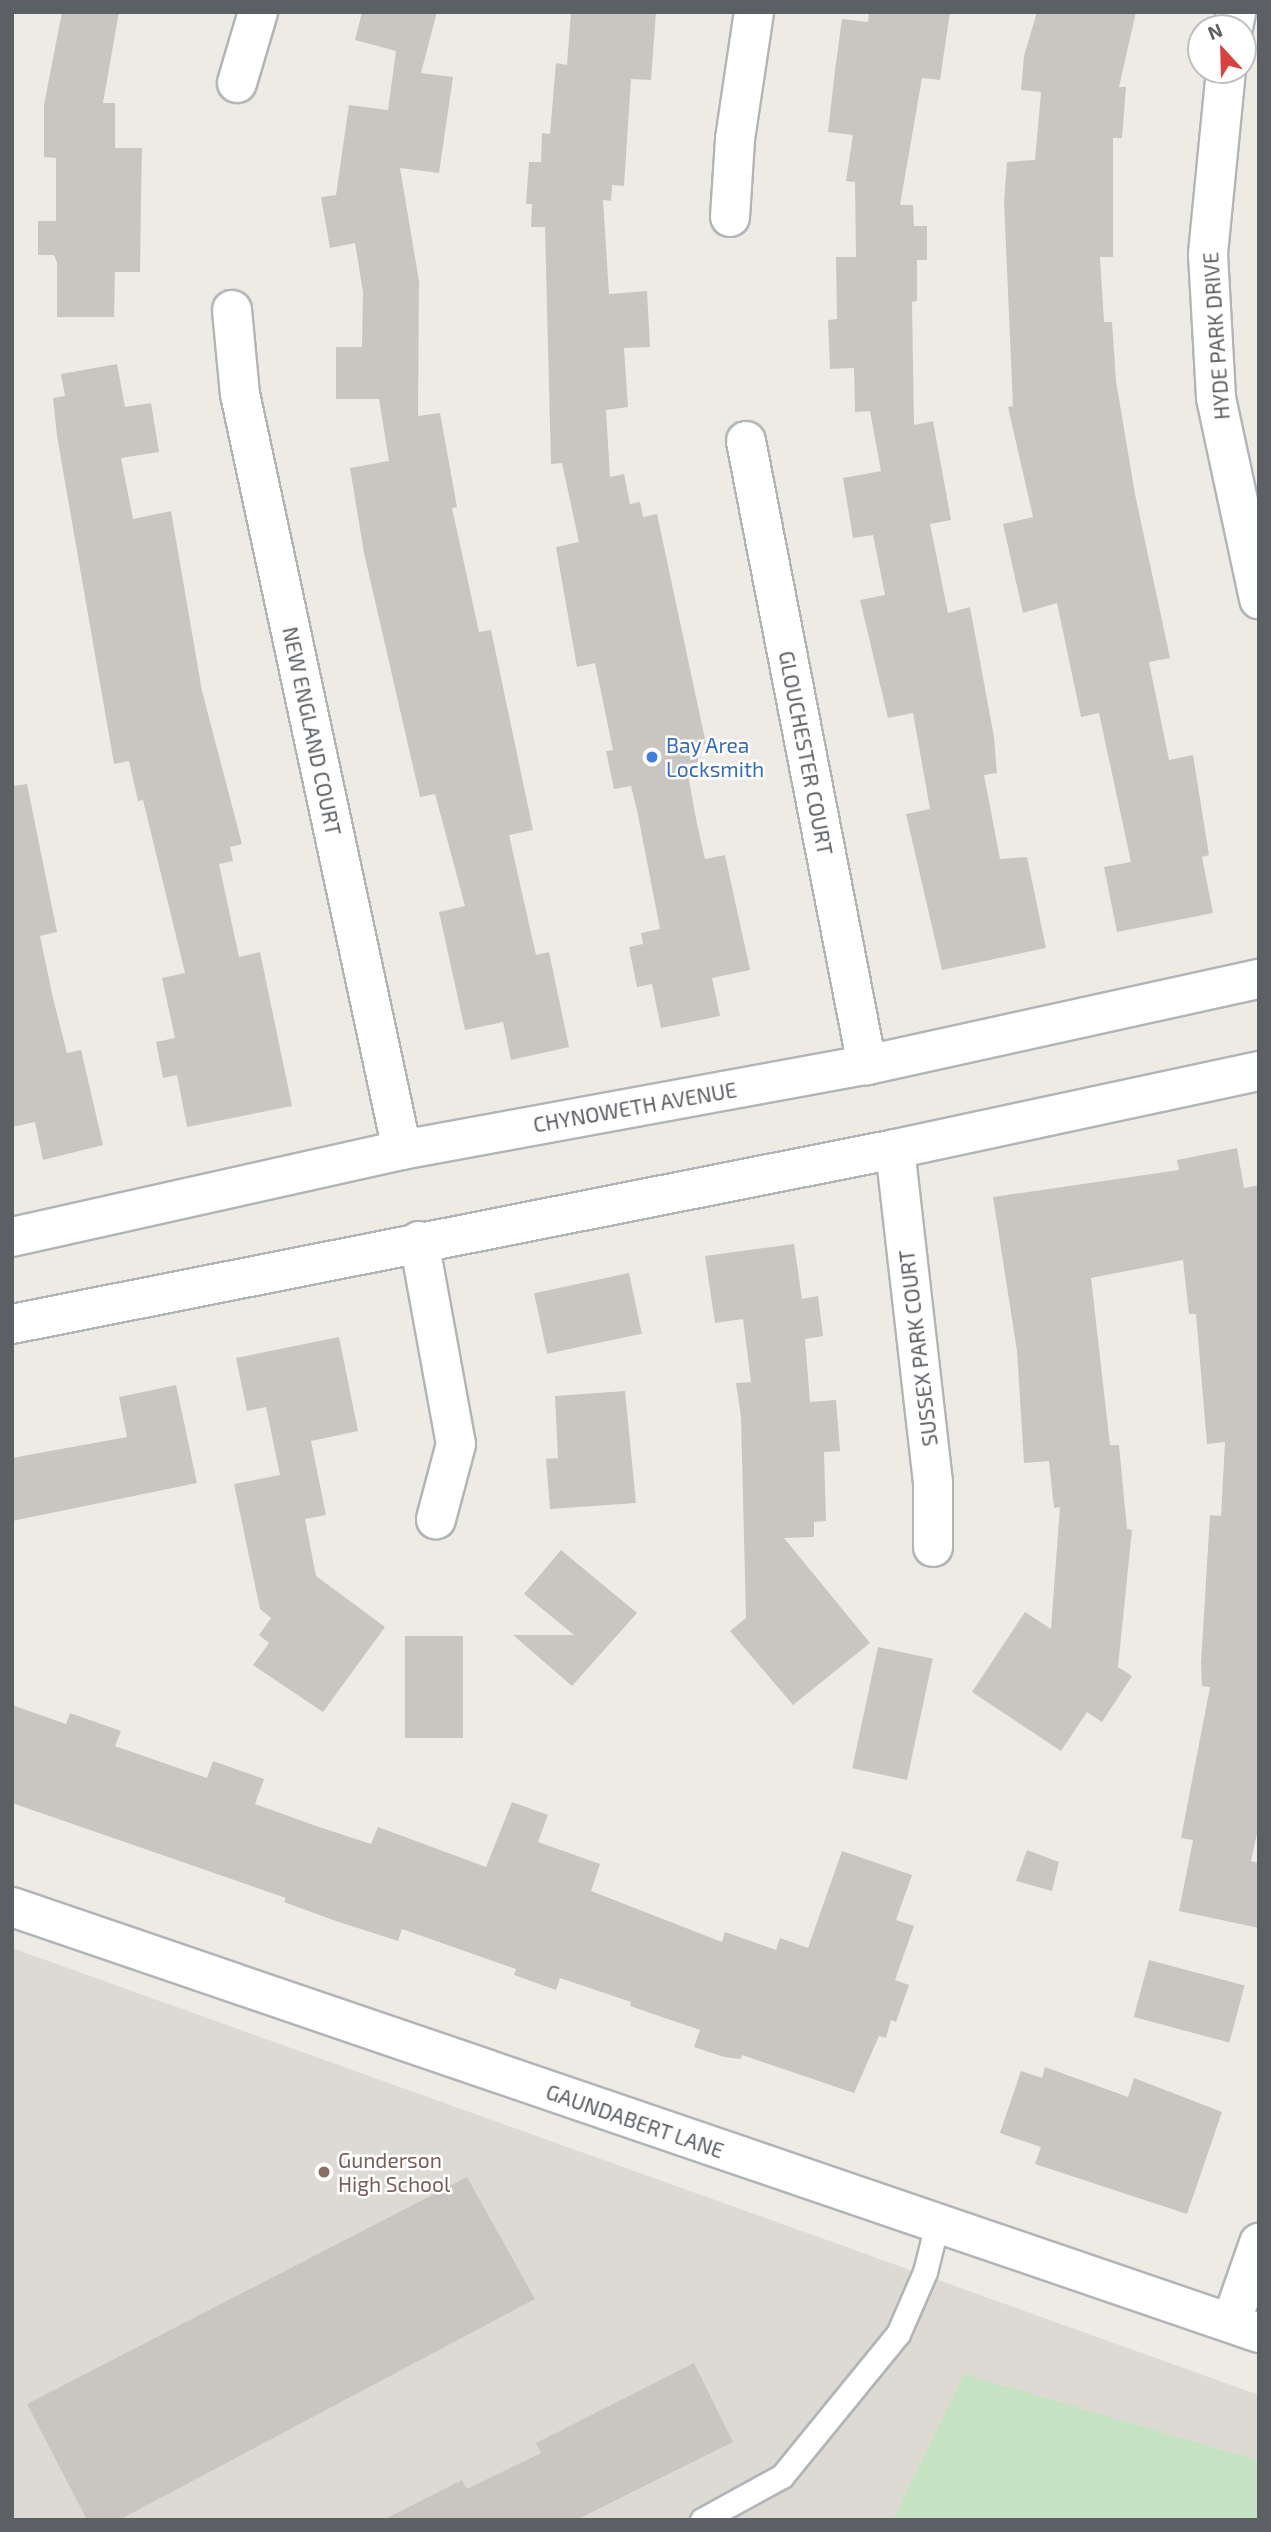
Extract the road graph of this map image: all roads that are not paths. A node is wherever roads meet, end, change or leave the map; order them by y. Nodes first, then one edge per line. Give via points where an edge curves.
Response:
1 (258, 12) edge
2 (754, 12) edge
3 (237, 83) dead end
4 (1225, 84) edge
5 (730, 217) dead end
6 (232, 310) dead end
7 (746, 441) dead end
8 (1259, 599) edge
9 (1259, 979) edge
10 (867, 1065) junction
11 (1259, 1071) edge
12 (895, 1149) junction
13 (402, 1150) junction
14 (12, 1237) edge
15 (419, 1241) junction
16 (12, 1324) edge
17 (436, 1519) dead end
18 (933, 1547) dead end
19 (12, 1907) edge
20 (937, 2224) junction
21 (1259, 2243) edge
22 (1245, 2328) edge
23 (702, 2520) edge

1 - 3 street
2 - 5 street via 735,139
4 - 8 street, HYDE PARK DRIVE via 1208,254 1216,398
6 - 13 street, NEW ENGLAND COURT via 240,394
7 - 10 street, GLOUCHESTER COURT
9 - 10 street, CHYNOWETH AVENUE
10 - 13 street, CHYNOWETH AVENUE
11 - 12 street
12 - 15 street
12 - 18 street, SUSSEX PARK COURT via 933,1482
13 - 14 street, CHYNOWETH AVENUE
15 - 16 street
15 - 17 street via 456,1444
19 - 20 street, GAUNDABERT LANE
20 - 22 street, GAUNDABERT LANE
20 - 23 lane via 925,2272 898,2334 782,2476
21 - 22 street

